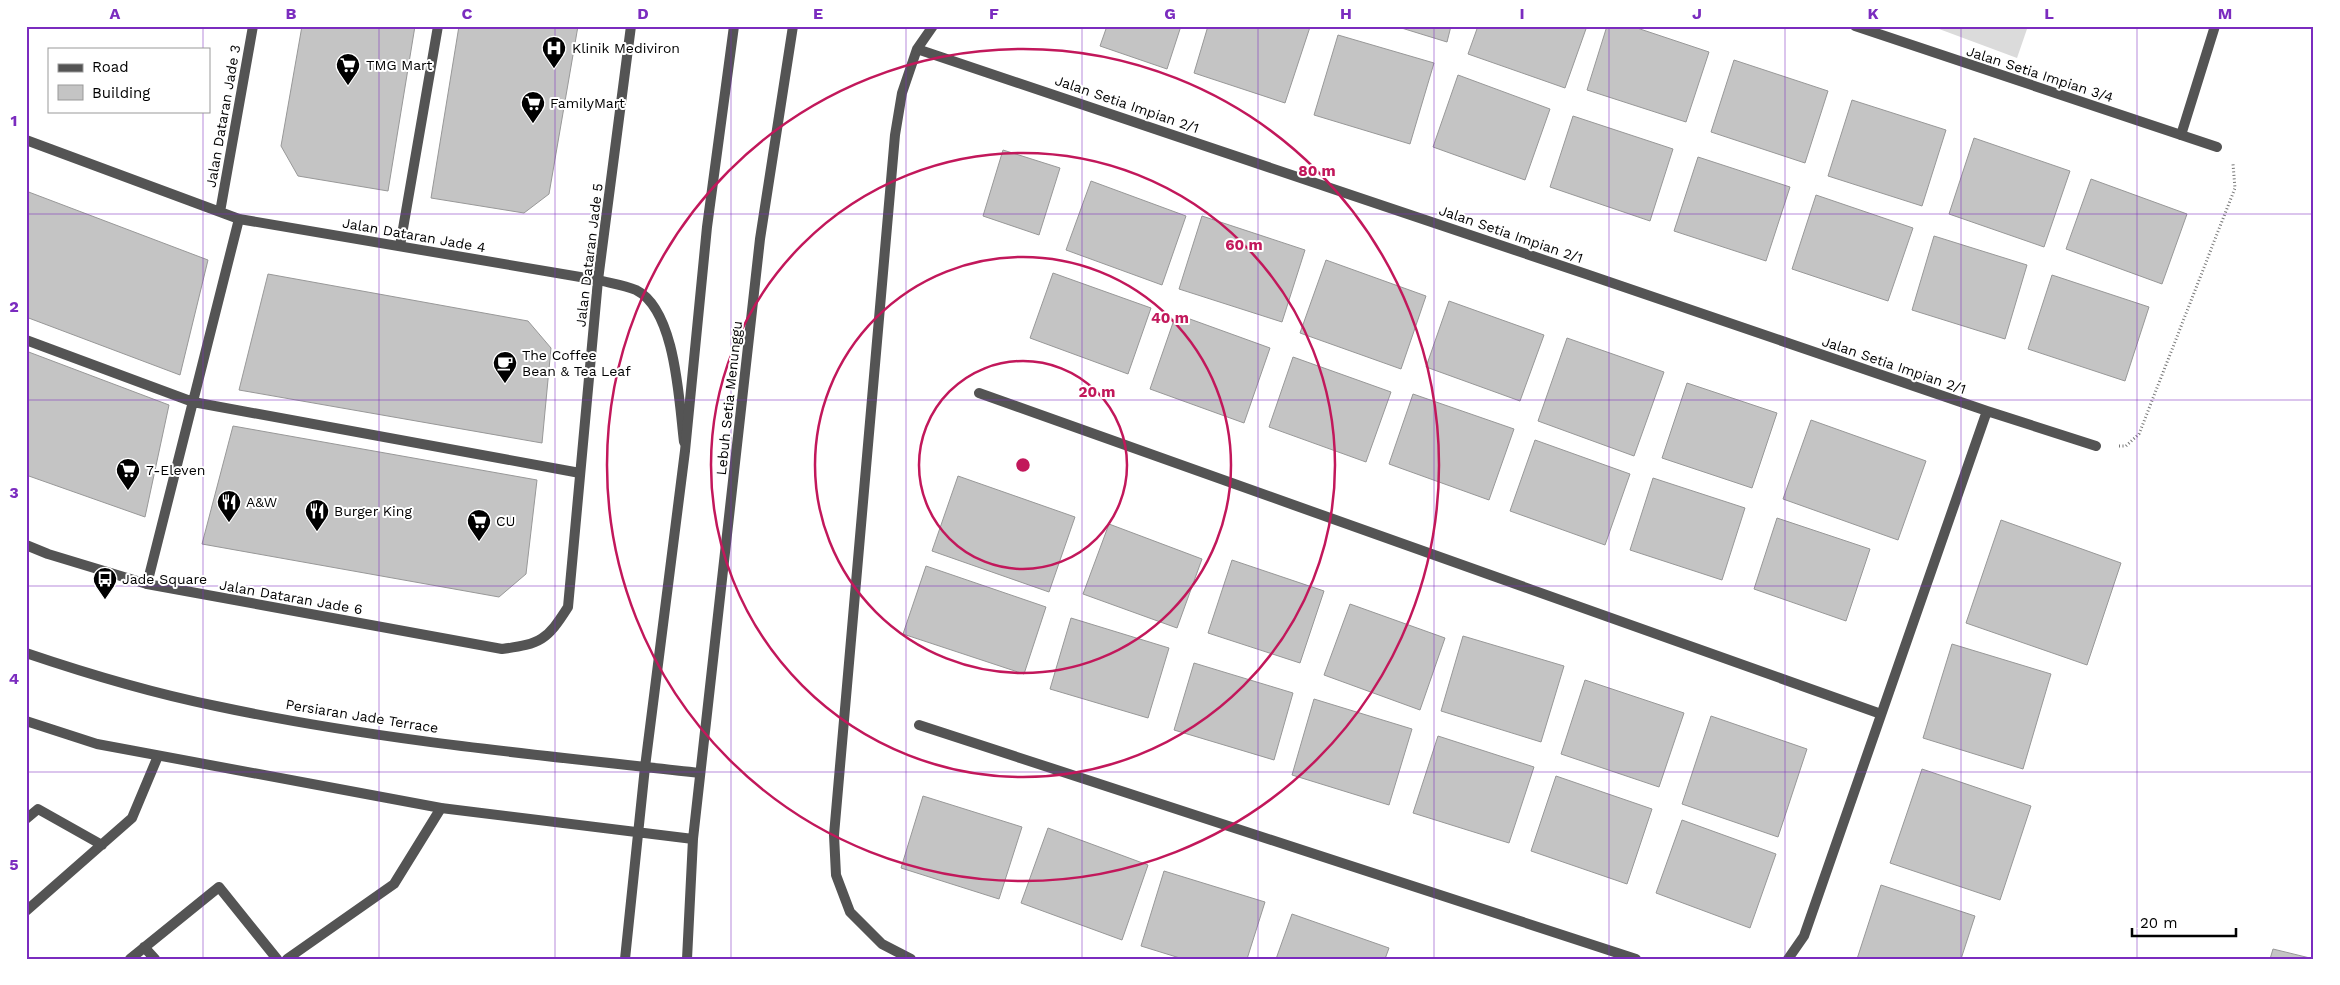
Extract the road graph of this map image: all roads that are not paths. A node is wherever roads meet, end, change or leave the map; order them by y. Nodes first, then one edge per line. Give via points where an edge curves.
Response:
1 (253, 26) edge
2 (438, 26) edge
3 (631, 26) edge
4 (734, 26) edge
5 (793, 26) edge
6 (933, 26) edge
7 (1855, 26) edge
8 (2215, 26) edge
9 (1871, 29) edge
10 (917, 49) junction
11 (2181, 135) junction
12 (26, 140) edge
13 (2217, 147) road end
14 (220, 212) junction
15 (239, 219) junction
16 (400, 246) junction
17 (598, 280) junction
18 (26, 340) edge
19 (979, 392) dead end
20 (193, 402) junction
21 (1987, 411) junction
22 (2096, 446) road end
23 (685, 451) junction
24 (580, 473) junction
25 (26, 545) edge
26 (147, 584) junction
27 (552, 632) joint
28 (26, 653) edge
29 (1881, 714) junction
30 (26, 721) edge
31 (919, 725) dead end
32 (158, 756) junction
33 (645, 767) junction
34 (700, 773) junction
35 (441, 808) junction
36 (26, 819) edge
37 (637, 834) junction
38 (693, 840) junction
39 (102, 846) junction
40 (26, 911) edge
41 (144, 947) junction
42 (130, 959) edge
43 (155, 959) edge
44 (276, 959) edge
45 (287, 959) edge
46 (625, 959) edge
47 (687, 959) edge
48 (911, 959) edge
49 (1636, 959) edge
50 (1788, 959) edge

1 - 14 street, Jalan Dataran Jade 3
2 - 16 street
3 - 17 street, Jalan Dataran Jade 5
4 - 23 street via 707,227
5 - 34 street, Lebuh Setia Menunggu via 760,239
6 - 10 street
7 - 9 street, Jalan Setia Impian 3/4
8 - 11 street
9 - 11 street, Jalan Setia Impian 3/4
10 - 21 street, Jalan Setia Impian 2/1
10 - 48 street via 902,93 895,135 834,834 836,875 850,912 882,944
11 - 13 street, Jalan Setia Impian 3/4
12 - 14 street, Jalan Dataran Jade 4
14 - 15 street, Jalan Dataran Jade 4
15 - 16 street, Jalan Dataran Jade 4
15 - 20 street
16 - 17 street, Jalan Dataran Jade 4
17 - 23 street, Jalan Dataran Jade 4 via 636,290 659,312 670,343
17 - 24 street, Jalan Dataran Jade 5
18 - 20 street
19 - 29 street
20 - 24 street
20 - 26 street
21 - 22 street, Jalan Setia Impian 2/1
21 - 29 street
23 - 33 street
24 - 27 street, Jalan Dataran Jade 5 via 568,607
25 - 26 street, Jalan Dataran Jade 6
26 - 27 street, Jalan Dataran Jade 6 via 502,650 529,646
28 - 33 street, Persiaran Jade Terrace via 79,671 215,706 424,741
29 - 50 street via 1804,936
30 - 32 street via 97,744
31 - 49 street
32 - 35 street
32 - 39 street via 132,818
33 - 34 street, Persiaran Jade Terrace
33 - 37 street
34 - 38 street, Lebuh Setia Menunggu
35 - 37 street
35 - 45 street via 394,884
36 - 39 street via 38,809
37 - 38 street
37 - 46 street
38 - 47 street
39 - 40 street
41 - 42 street
41 - 43 street
41 - 44 street via 218,887

